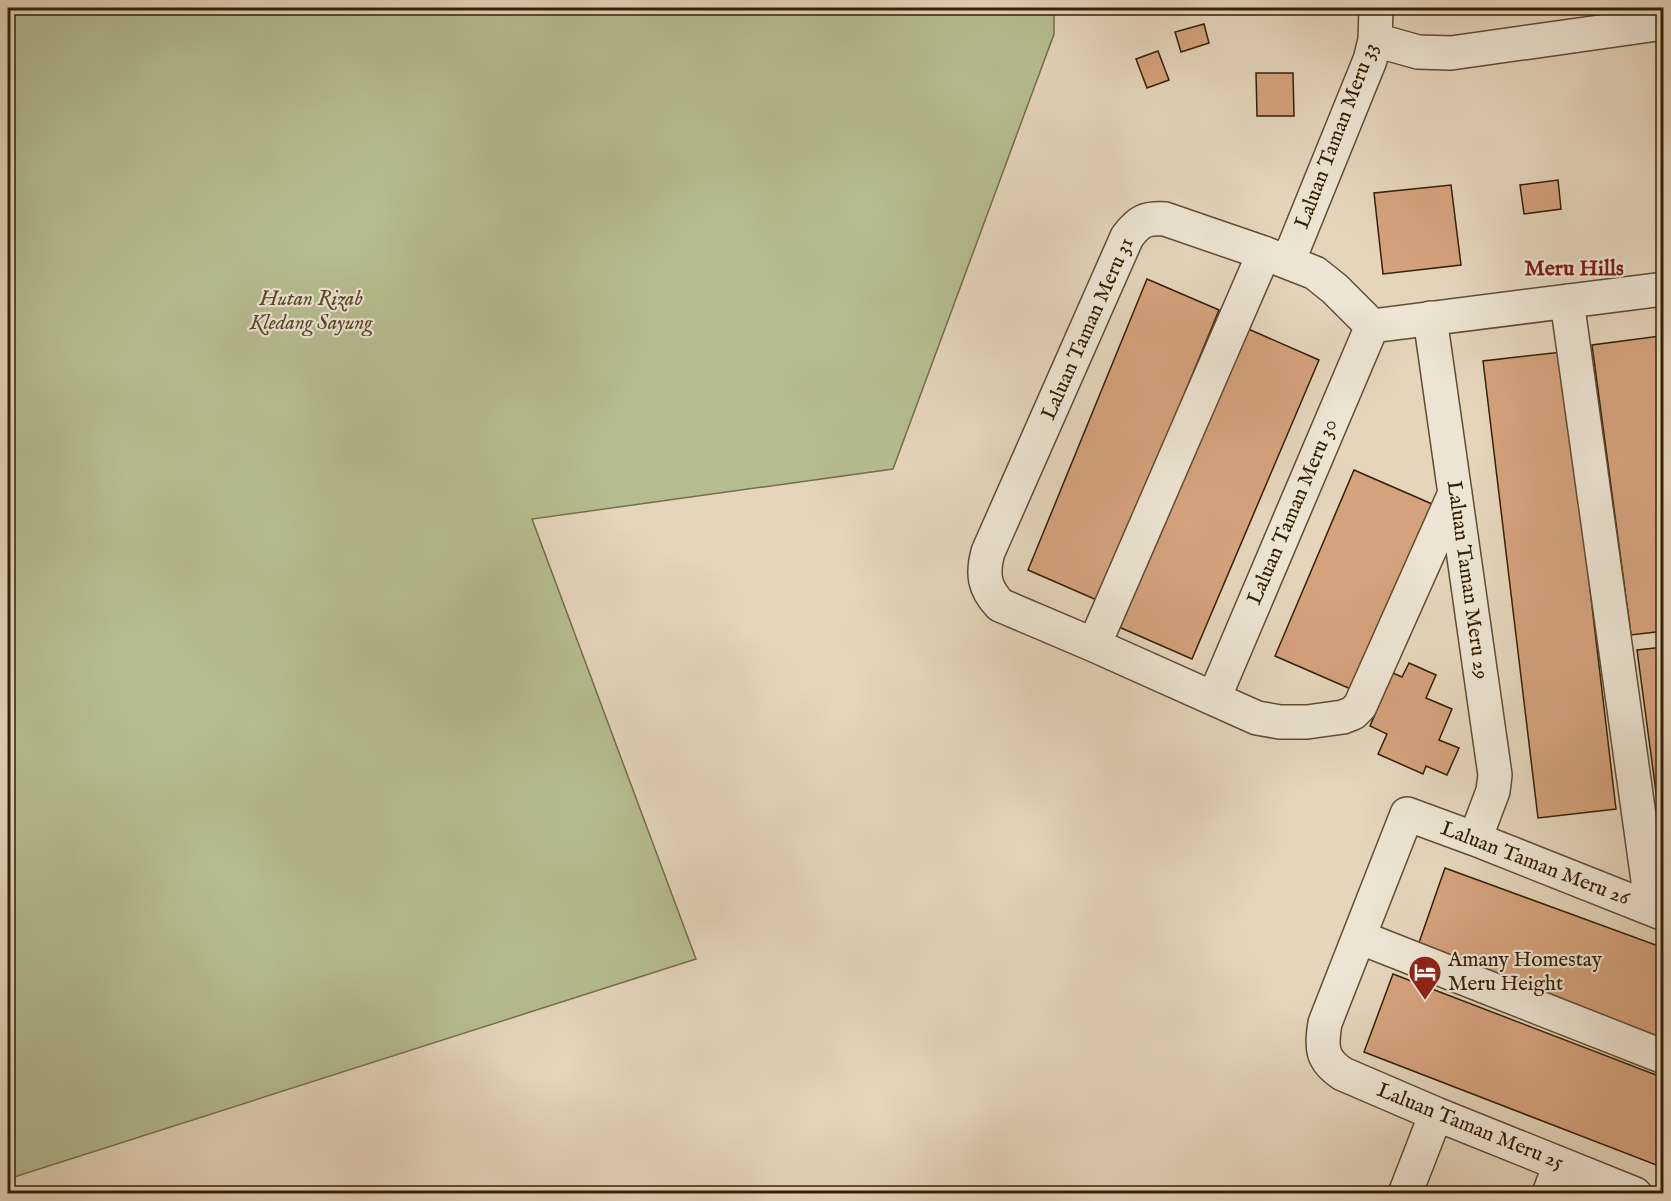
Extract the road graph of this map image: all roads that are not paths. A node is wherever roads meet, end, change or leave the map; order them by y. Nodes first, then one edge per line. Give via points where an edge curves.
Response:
1 (1376, 8) edge
2 (1658, 18) edge
3 (1375, 40) junction
4 (1276, 257) junction
5 (1664, 289) edge
6 (1567, 301) junction
7 (1430, 318) junction
8 (1372, 326) junction
9 (1455, 493) junction
10 (1094, 645) junction
11 (1214, 698) junction
12 (1475, 839) junction
13 (1658, 912) edge
14 (1359, 937) junction
15 (1664, 1057) edge
16 (1436, 1114) junction
17 (1560, 1164) junction
18 (1405, 1194) edge
19 (1549, 1194) edge
20 (1635, 1194) edge

1 - 3 street, Laluan Taman Meru 33
2 - 3 street via 1451,52 1419,52
3 - 4 street, Laluan Taman Meru 33 via 1370,60
4 - 8 street, Laluan Taman Meru 31 via 1315,273
4 - 10 street, Laluan Taman Meru 33
4 - 10 street, Laluan Taman Meru 31 via 1165,219 1151,218 1138,224 1127,237 984,566 991,595 1000,605
5 - 6 street
6 - 7 street
6 - 13 street
7 - 8 street
7 - 9 street, Laluan Taman Meru 29
8 - 11 street, Laluan Taman Meru 30
9 - 11 street via 1360,706 1353,713 1307,722 1280,722 1257,718
9 - 12 street, Laluan Taman Meru 29 via 1495,775
10 - 11 street
12 - 13 street, Laluan Taman Meru 26
12 - 14 street, Laluan Taman Meru 26 via 1407,814
14 - 15 street
14 - 16 street, Laluan Taman Meru 25 via 1325,1023 1324,1055 1343,1074
16 - 17 street, Laluan Taman Meru 25
16 - 18 street
17 - 19 street
17 - 20 street, Laluan Taman Meru 25

